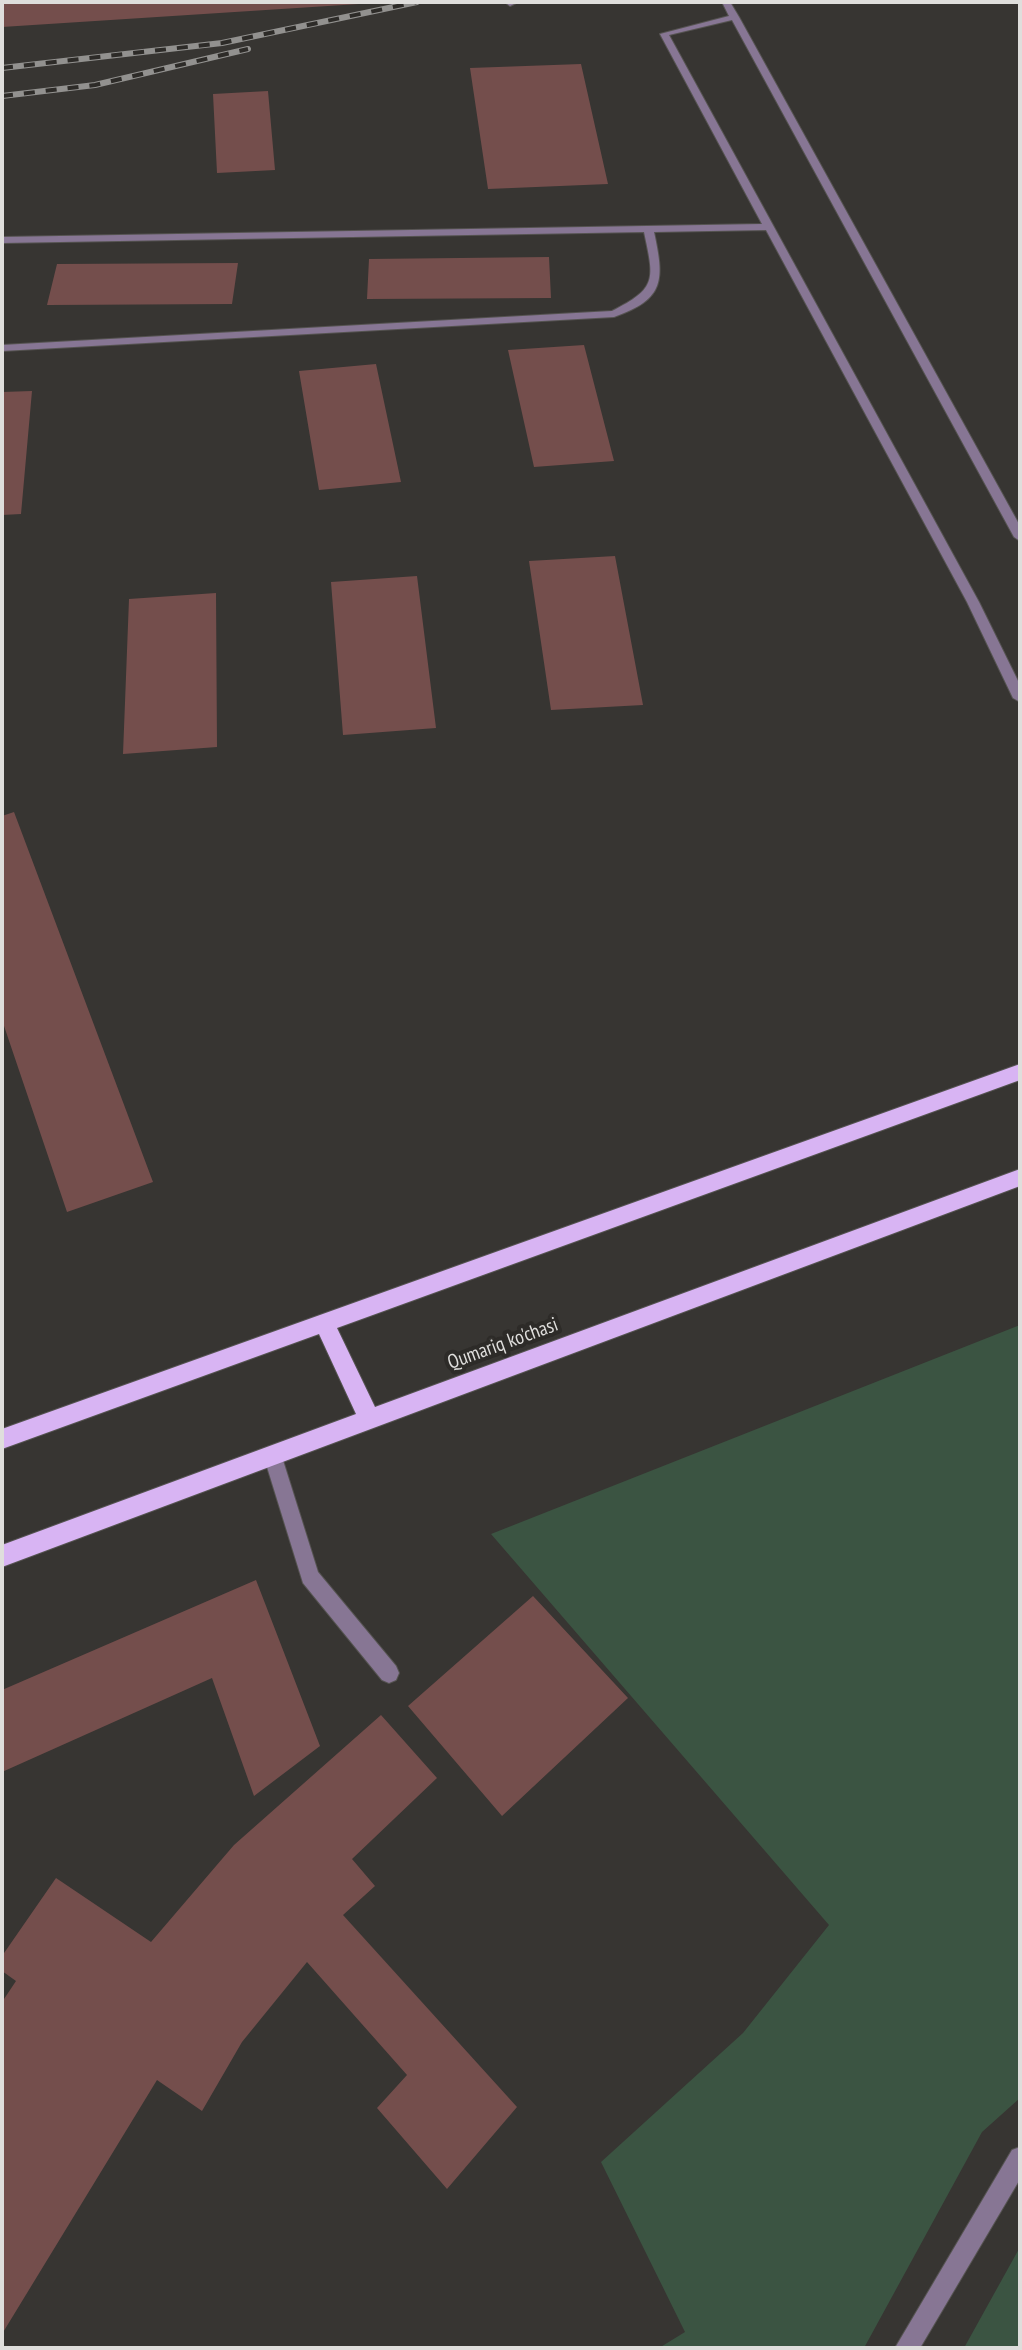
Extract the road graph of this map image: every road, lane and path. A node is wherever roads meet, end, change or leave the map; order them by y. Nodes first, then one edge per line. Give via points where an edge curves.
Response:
1 (726, 2) edge
2 (735, 17) junction
3 (769, 227) junction
4 (648, 229) junction
5 (2, 240) edge
6 (2, 348) edge
7 (1020, 537) edge
8 (1020, 698) edge
9 (1020, 1072) edge
10 (1020, 1177) edge
11 (325, 1324) junction
12 (369, 1419) junction
13 (2, 1439) edge
14 (272, 1454) junction
15 (2, 1556) edge
16 (389, 1673) dead end
17 (1020, 2158) edge
18 (907, 2348) edge

1 - 2 lane
2 - 3 lane via 664,34
2 - 7 lane
3 - 4 lane
3 - 8 lane
4 - 5 lane
4 - 6 lane via 657,276 647,298 614,314
9 - 11 main road
10 - 12 main road, Qumariq ko'chasi
11 - 12 main road
11 - 13 main road
12 - 14 main road, Qumariq ko'chasi
14 - 15 main road, Qumariq ko'chasi
14 - 16 lane via 310,1577
17 - 18 lane

